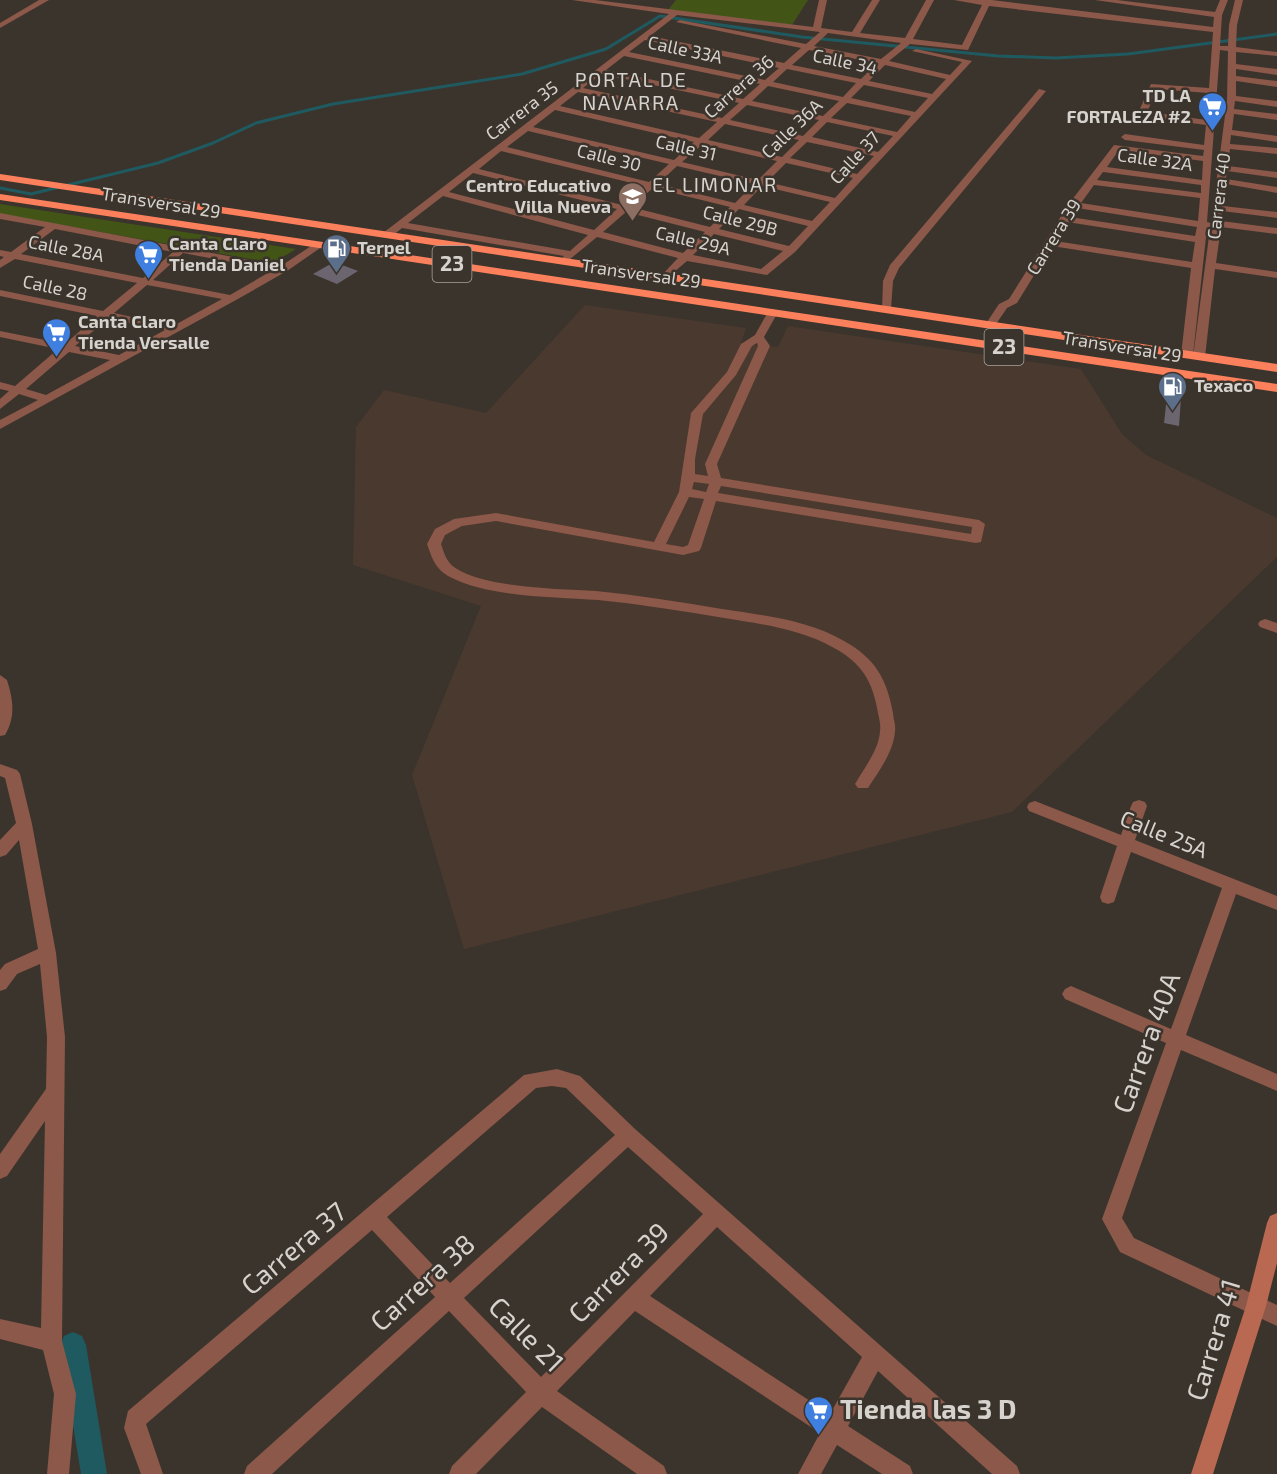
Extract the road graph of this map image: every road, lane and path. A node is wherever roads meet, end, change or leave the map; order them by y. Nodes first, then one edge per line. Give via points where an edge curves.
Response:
1 (45, 0) edge
2 (576, 0) edge
3 (669, 0) edge
4 (814, 0) edge
5 (823, 0) edge
6 (876, 0) edge
7 (930, 0) edge
8 (958, 0) edge
9 (1099, 0) edge
10 (1224, 0) edge
11 (1236, 0) edge
12 (612, 2) edge
13 (986, 2) edge
14 (28, 9) junction
15 (659, 10) junction
16 (676, 12) junction
17 (1218, 15) junction
18 (0, 18) edge
19 (669, 20) junction
20 (0, 26) edge
21 (807, 28) junction
22 (822, 30) junction
23 (1218, 30) junction
24 (855, 34) junction
25 (644, 37) junction
26 (905, 45) junction
27 (1217, 47) junction
28 (809, 48) junction
29 (1230, 49) junction
30 (623, 53) junction
31 (1277, 54) edge
32 (883, 62) junction
33 (1231, 66) junction
34 (787, 67) junction
35 (601, 71) junction
36 (1277, 72) edge
37 (951, 78) junction
38 (1231, 78) junction
39 (863, 82) junction
40 (767, 84) junction
41 (1277, 84) edge
42 (577, 89) junction
43 (1042, 91) dead end
44 (1213, 91) junction
45 (934, 97) junction
46 (1231, 98) junction
47 (845, 100) junction
48 (747, 102) junction
49 (1146, 104) junction
50 (1277, 104) edge
51 (554, 107) junction
52 (1189, 110) dead end
53 (1229, 111) junction
54 (917, 115) junction
55 (1207, 115) junction
56 (1277, 117) edge
57 (825, 119) junction
58 (724, 121) junction
59 (527, 128) junction
60 (1227, 132) junction
61 (899, 135) junction
62 (1125, 137) dead end
63 (805, 139) junction
64 (1277, 139) edge
65 (701, 141) junction
66 (1226, 146) junction
67 (500, 148) junction
68 (1208, 148) junction
69 (1277, 151) edge
70 (880, 155) junction
71 (1207, 159) junction
72 (784, 160) junction
73 (676, 163) junction
74 (1224, 168) junction
75 (1100, 169) junction
76 (472, 170) junction
77 (1277, 175) edge
78 (0, 177) edge
79 (859, 177) junction
80 (1222, 181) junction
81 (1090, 182) junction
82 (761, 183) junction
83 (1205, 183) junction
84 (651, 185) junction
85 (1277, 190) edge
86 (442, 193) junction
87 (1204, 196) junction
88 (0, 197) edge
89 (837, 201) junction
90 (1073, 205) junction
91 (737, 206) junction
92 (624, 208) junction
93 (1218, 208) junction
94 (1277, 215) edge
95 (0, 216) edge
96 (1064, 219) junction
97 (400, 225) junction
98 (815, 225) junction
99 (1203, 225) junction
100 (1216, 225) junction
101 (52, 226) junction
102 (712, 231) junction
103 (1277, 231) edge
104 (595, 233) junction
105 (387, 235) junction
106 (1201, 240) junction
107 (1050, 243) junction
108 (318, 246) junction
109 (791, 250) junction
110 (179, 252) junction
111 (0, 253) edge
112 (13, 255) junction
113 (568, 257) junction
114 (685, 257) junction
115 (1211, 265) junction
116 (0, 266) edge
117 (1196, 266) junction
118 (283, 269) junction
119 (763, 273) joint
120 (666, 275) junction
121 (1277, 275) edge
122 (144, 281) junction
123 (0, 293) edge
124 (232, 298) junction
125 (886, 309) junction
126 (773, 312) junction
127 (105, 315) junction
128 (990, 325) junction
129 (174, 329) junction
130 (0, 334) edge
131 (759, 337) junction
132 (68, 348) junction
133 (1193, 356) junction
134 (120, 359) junction
135 (1277, 368) edge
136 (0, 385) edge
137 (1277, 388) edge
138 (19, 389) junction
139 (48, 399) junction
140 (0, 405) edge
141 (0, 426) edge
142 (689, 477) junction
143 (716, 481) junction
144 (685, 492) junction
145 (713, 496) junction
146 (842, 501) junction
147 (839, 517) junction
148 (658, 547) junction
149 (0, 680) edge
150 (0, 731) edge
151 (6, 772) edge
152 (863, 784) dead end
153 (1139, 806) dead end
154 (1035, 807) dead end
155 (24, 824) junction
156 (1125, 843) junction
157 (0, 851) edge
158 (1232, 885) junction
159 (1108, 897) dead end
160 (1277, 903) edge
161 (47, 953) junction
162 (6, 967) edge
163 (0, 984) edge
164 (1071, 994) dead end
165 (1178, 1040) junction
166 (1277, 1083) edge
167 (53, 1094) junction
168 (628, 1135) junction
169 (0, 1170) edge
170 (717, 1214) junction
171 (373, 1217) junction
172 (1277, 1223) edge
173 (450, 1297) junction
174 (634, 1298) junction
175 (1256, 1306) junction
176 (1277, 1316) edge
177 (0, 1329) edge
178 (51, 1341) junction
179 (875, 1355) junction
180 (541, 1393) junction
181 (832, 1428) junction
182 (57, 1474) edge
183 (152, 1474) edge
184 (255, 1474) edge
185 (460, 1474) edge
186 (656, 1474) edge
187 (809, 1474) edge
188 (902, 1474) edge
189 (1009, 1474) edge
190 (1202, 1474) edge

1 - 14 street
2 - 12 street
3 - 15 street
4 - 21 street
5 - 22 street
6 - 24 street
7 - 26 street, Calle 36A
8 - 13 street
9 - 17 street
10 - 17 street, Carrera 40
11 - 29 street, Carrera 40
12 - 15 street
13 - 23 street
13 - 26 street via 965,48
14 - 18 street
14 - 20 street
15 - 16 street
16 - 19 street, Carrera 35
16 - 21 street
17 - 23 street, Carrera 40
19 - 25 street, Carrera 35
19 - 28 street
21 - 22 street
22 - 24 street
22 - 28 street, Carrera 36
23 - 27 street, Carrera 40
24 - 26 street
25 - 30 street, Carrera 35
25 - 34 street, Calle 34
26 - 32 street, Calle 36A
26 - 37 street, Calle 37 via 968,61
27 - 29 street
27 - 44 street, Carrera 40
28 - 32 street
28 - 34 street, Carrera 36
29 - 31 street
29 - 33 street, Carrera 40
30 - 35 street, Carrera 35
30 - 40 street, Calle 33A
32 - 37 street
32 - 39 street, Calle 36A
33 - 36 street
33 - 38 street, Carrera 40
34 - 39 street, Calle 34
34 - 40 street, Carrera 36
35 - 42 street, Carrera 35
35 - 48 street
37 - 45 street, Calle 37
38 - 41 street
38 - 46 street, Carrera 40
39 - 45 street, Calle 34
39 - 47 street, Calle 36A
40 - 47 street, Calle 33A
40 - 48 street, Carrera 36
42 - 51 street, Carrera 35
42 - 58 street
43 - 125 street via 894,267 888,281
44 - 49 street via 1154,86
44 - 55 street, Carrera 40
45 - 54 street, Calle 37
46 - 50 street
46 - 53 street, Carrera 40
47 - 54 street, Calle 33A
47 - 57 street, Calle 36A
48 - 57 street
48 - 58 street, Carrera 36
49 - 52 street
49 - 55 street via 1143,111 1147,114
51 - 59 street, Carrera 35
51 - 65 street
53 - 56 street
53 - 60 street, Carrera 40
54 - 61 street, Calle 37
55 - 68 street, Carrera 40
57 - 61 street
57 - 63 street, Calle 36A
58 - 63 street
58 - 65 street, Carrera 36
59 - 67 street, Carrera 35
59 - 73 street, Calle 31
60 - 64 street
60 - 66 street, Carrera 40
61 - 70 street, Calle 37
62 - 68 street
63 - 70 street
63 - 72 street, Calle 36A
65 - 72 street
65 - 73 street, Carrera 36
66 - 69 street
66 - 74 street, Carrera 40
67 - 76 street, Carrera 35
67 - 84 street, Calle 30
68 - 71 street, Carrera 40
70 - 79 street, Calle 37
71 - 75 street, Carrera 39 via 1117,147
71 - 83 street, Carrera 40
72 - 79 street
72 - 82 street, Calle 36A
73 - 82 street, Calle 31
73 - 84 street, Carrera 36
74 - 77 street
74 - 80 street, Carrera 40
75 - 81 street, Carrera 39
75 - 83 street, Calle 32A
76 - 86 street, Carrera 35
76 - 92 street, Calle 29B
78 - 105 highway, Transversal 29 / 23
79 - 89 street, Calle 37
80 - 85 street
80 - 93 street, Carrera 40
81 - 87 street
81 - 90 street, Carrera 39
82 - 89 street, Calle 31
82 - 91 street, Calle 36A
83 - 87 street, Carrera 40
84 - 91 street, Calle 30
84 - 92 street, Carrera 36
86 - 97 street, Carrera 35
86 - 104 street, Calle 29A
87 - 99 street, Carrera 40
88 - 108 highway, Transversal 29 / 23
89 - 98 street, Calle 37
90 - 96 street, Carrera 39
90 - 99 street
91 - 98 street, Calle 30
91 - 102 street, Calle 36A
92 - 102 street, Calle 29B
92 - 104 street, Carrera 36
93 - 94 street
93 - 100 street, Carrera 40
95 - 101 street
96 - 106 street
96 - 107 street, Carrera 39
97 - 105 street, Carrera 35
97 - 113 street
98 - 109 street, Calle 37
99 - 100 street
99 - 106 street, Carrera 40
100 - 103 street
100 - 115 street, Carrera 40
101 - 110 street
101 - 112 street
102 - 109 street, Calle 29B
102 - 114 street, Calle 36A
104 - 113 street, Carrera 36
104 - 114 street, Calle 29A
105 - 113 highway, Transversal 29 / 23
106 - 117 street, Carrera 40
107 - 117 street
107 - 128 street, Carrera 39 via 1013,301 1003,306
108 - 118 street
108 - 126 highway, Transversal 29 / 23
109 - 119 street, Calle 37
110 - 118 street
110 - 122 street
111 - 112 street, Calle 28A
112 - 116 street
112 - 122 street, Calle 28A
113 - 120 highway, Transversal 29 / 23
114 - 119 street, Calle 29A
114 - 120 street, Calle 36A
115 - 121 street
115 - 133 street, Carrera 40
117 - 133 street, Carrera 40
118 - 124 street
120 - 125 highway, Transversal 29 / 23
122 - 124 street, Calle 28A
122 - 127 street
123 - 127 street, Calle 28
124 - 129 street
125 - 128 highway, Transversal 29 / 23
126 - 131 street
126 - 137 highway, Transversal 29 / 23
127 - 129 street, Calle 28
127 - 132 street
128 - 133 highway, Transversal 29 / 23
129 - 134 street
130 - 132 street
131 - 142 street via 747,344 732,373 697,413 688,459
131 - 143 street via 764,346 711,464
132 - 134 street
132 - 138 street
133 - 135 highway, Transversal 29 / 23
134 - 139 street
136 - 138 street
138 - 139 street
138 - 140 street
139 - 141 street
142 - 143 street
142 - 144 street
143 - 145 street
143 - 146 street
144 - 145 street
144 - 148 street
145 - 147 street
145 - 148 street via 694,548 683,551
146 - 147 street
146 - 147 street via 979,524 976,540
148 - 152 street via 496,517 459,522 440,532 434,544 441,564 483,583 728,614 796,627 839,644 877,678 884,705 888,731 880,756
149 - 150 street via 7,705
151 - 155 street
153 - 156 street
154 - 156 street, Calle 25A
155 - 157 street
155 - 161 street
156 - 158 street, Calle 25A
156 - 159 street
158 - 160 street, Calle 25A
158 - 165 street, Carrera 40A
161 - 162 street
161 - 167 street via 56,1037
162 - 163 street
164 - 165 street
165 - 166 street
165 - 175 street, Carrera 40A via 1112,1219 1127,1245
167 - 169 street
167 - 178 street
168 - 170 street
168 - 171 street, Carrera 37 via 573,1082 550,1076 531,1081
168 - 173 street, Carrera 38
170 - 174 street, Carrera 39
170 - 179 street
171 - 173 street, Calle 21
171 - 183 street, Carrera 37 via 136,1419 135,1428
172 - 175 street, Carrera 41
173 - 180 street, Calle 21
173 - 184 street, Carrera 38
174 - 180 street, Carrera 39
174 - 181 street
175 - 176 street
175 - 190 street, Carrera 41
177 - 178 street
178 - 182 street via 65,1394
179 - 181 street
179 - 189 street
180 - 185 street, Carrera 39
180 - 186 street, Calle 21
181 - 187 street
181 - 188 street

